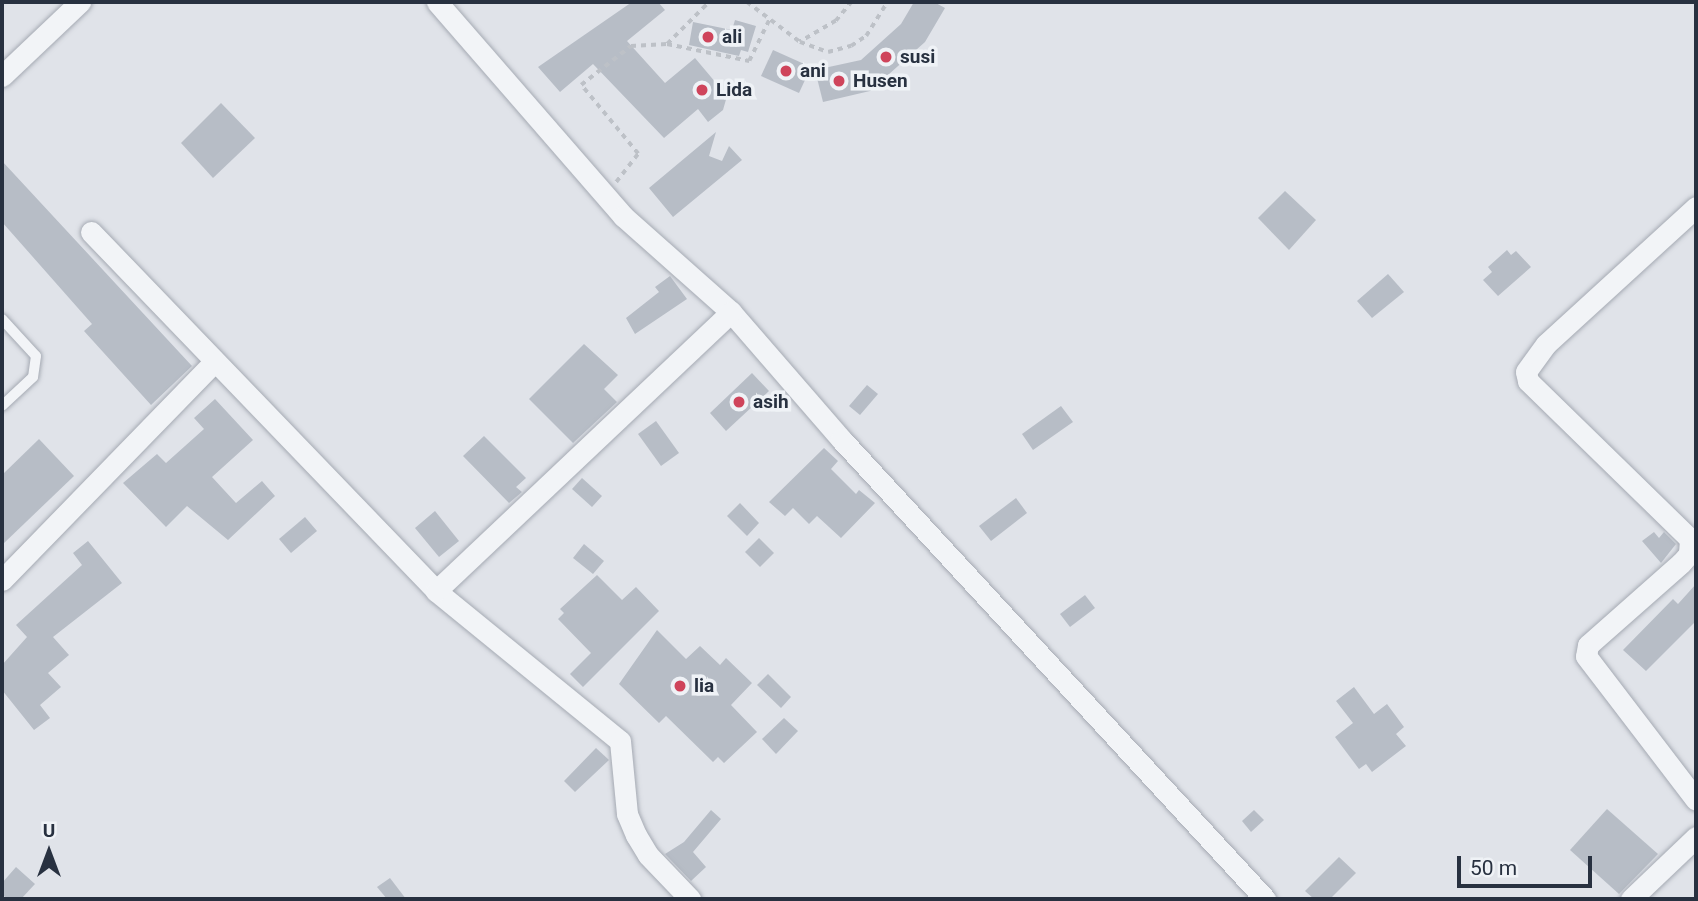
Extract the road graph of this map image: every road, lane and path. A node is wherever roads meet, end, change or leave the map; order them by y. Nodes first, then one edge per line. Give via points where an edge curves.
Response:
1 (80, 2) edge
2 (437, 2) edge
3 (709, 2) edge
4 (747, 2) edge
5 (852, 2) edge
6 (887, 2) edge
7 (769, 20) junction
8 (800, 42) junction
9 (667, 44) junction
10 (2, 76) edge
11 (607, 194) junction
12 (1696, 207) edge
13 (91, 232) dead end
14 (731, 312) junction
15 (2, 319) edge
16 (214, 362) junction
17 (2, 406) edge
18 (2, 580) edge
19 (436, 591) junction
20 (1696, 800) edge
21 (1696, 837) edge
22 (690, 899) edge
23 (1265, 899) edge
24 (1631, 899) edge

1 - 10 street
2 - 11 street
3 - 9 path
4 - 7 path
5 - 8 path via 836,21
6 - 8 path via 866,36 851,46 828,52
7 - 8 path
7 - 9 path via 749,61
9 - 11 path via 632,46 581,85 638,154
11 - 14 street via 623,216
12 - 20 street via 1546,344 1526,372 1528,381 1690,540 1689,554 1681,563 1588,645 1586,656
13 - 16 street
14 - 19 street
14 - 23 street via 841,439
15 - 17 lane via 36,356 33,377
16 - 18 street
16 - 19 street
19 - 22 street via 621,741 632,825 648,855
21 - 24 street

